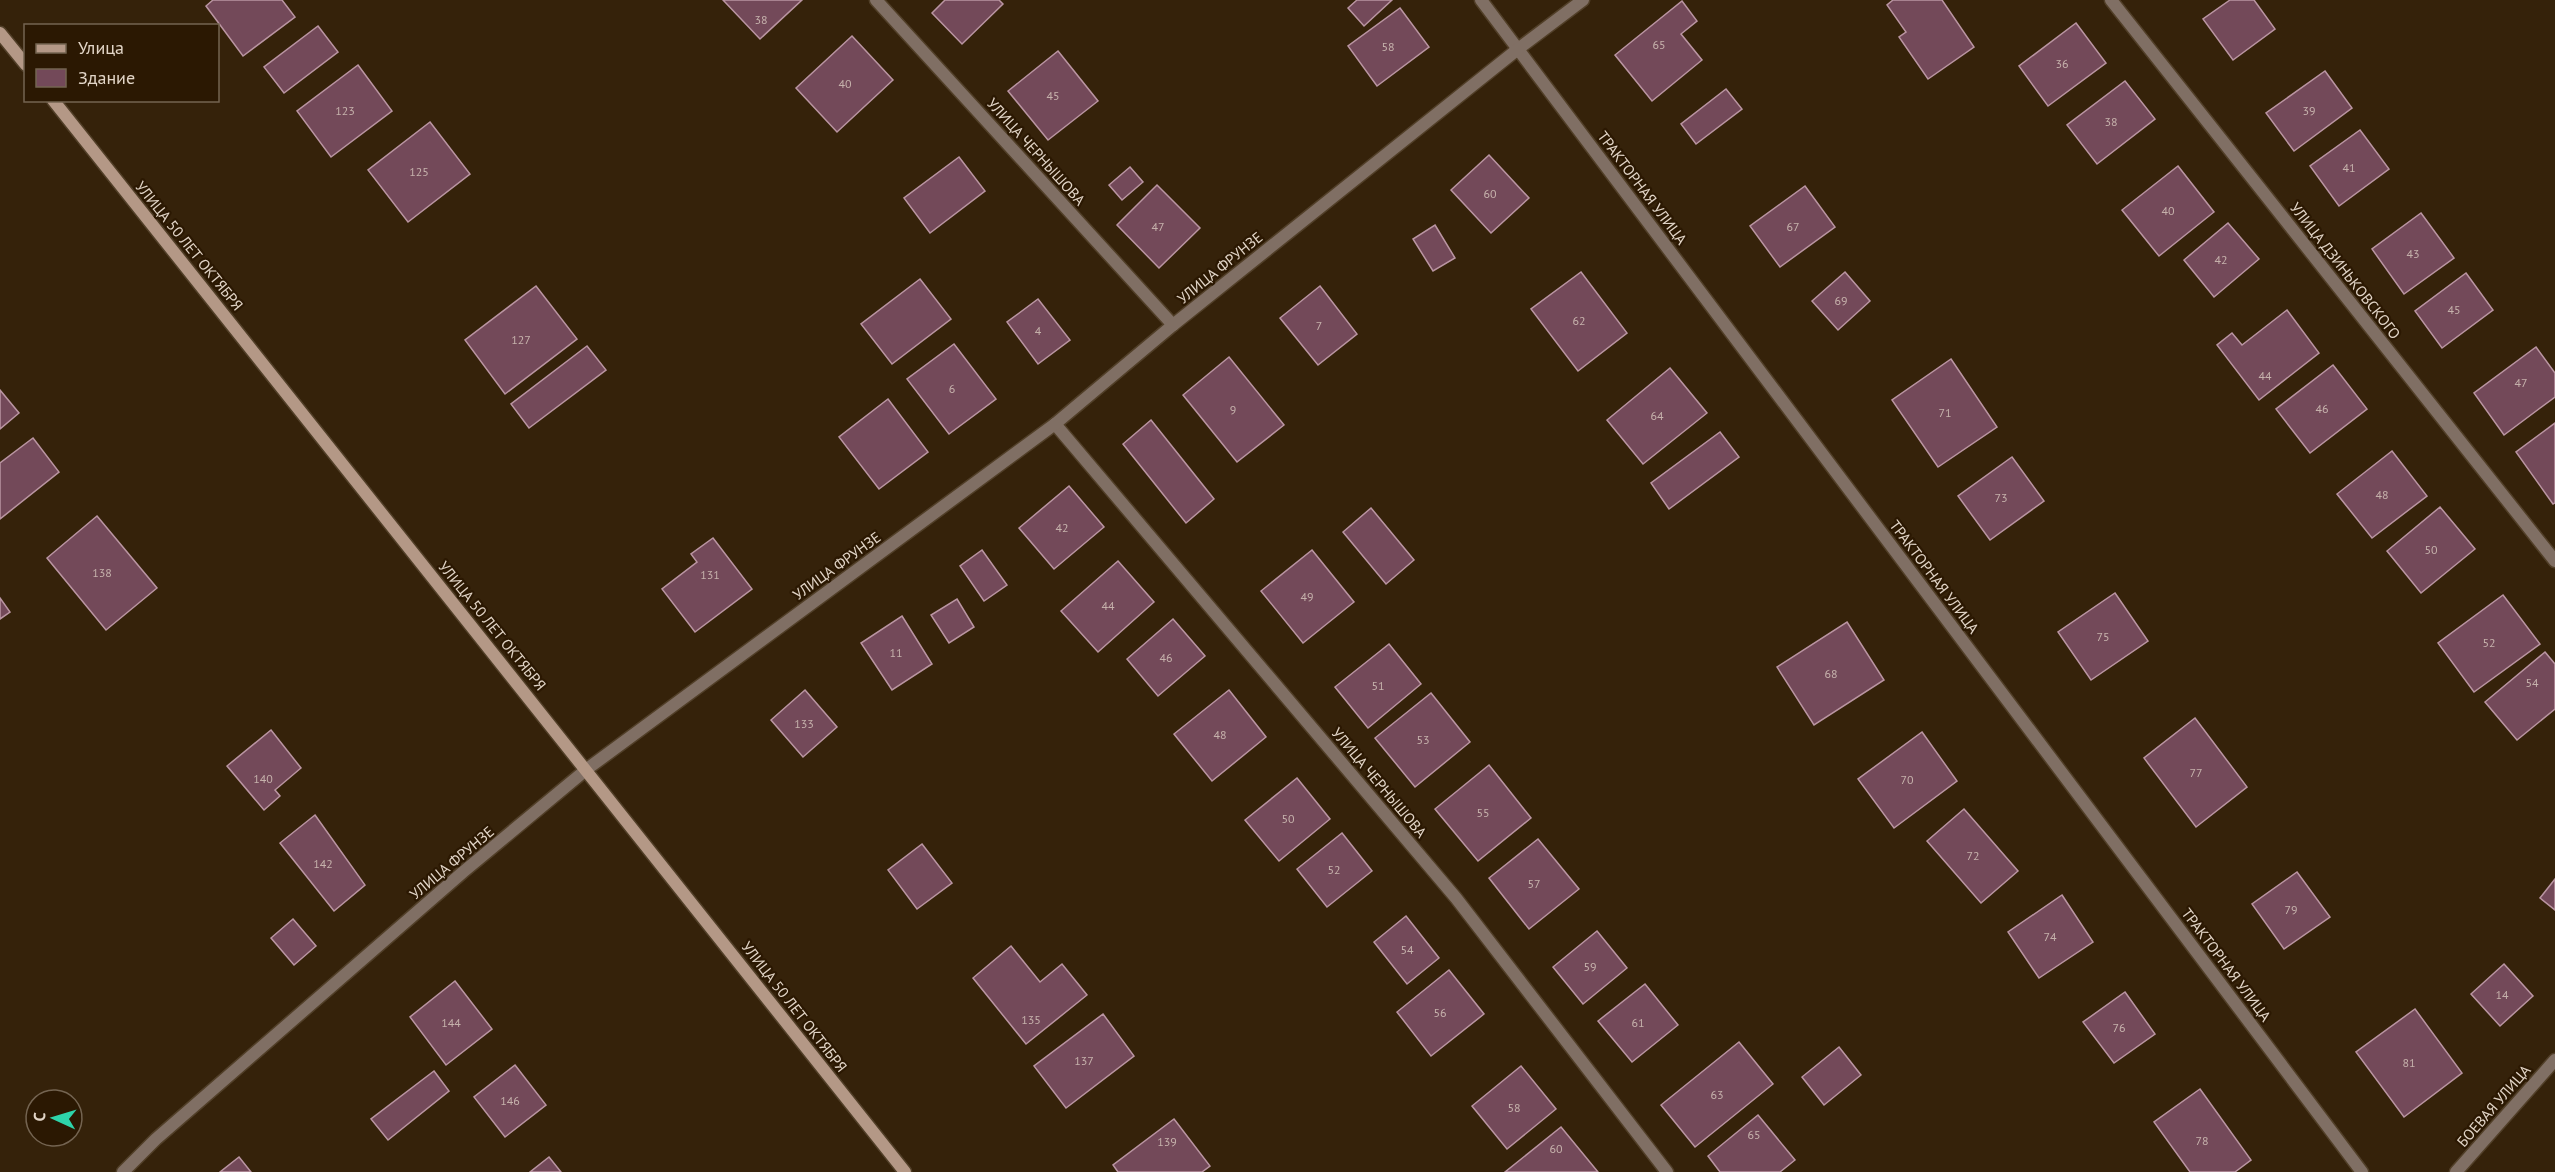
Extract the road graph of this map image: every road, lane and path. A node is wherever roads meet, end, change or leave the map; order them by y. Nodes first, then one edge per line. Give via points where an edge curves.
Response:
1 (876, 0) edge
2 (1480, 0) edge
3 (1583, 0) edge
4 (2111, 0) edge
5 (0, 33) edge
6 (1518, 49) junction
7 (24, 63) edge
8 (56, 102) edge
9 (1173, 325) junction
10 (1054, 424) junction
11 (2555, 561) edge
12 (587, 769) junction
13 (2555, 1060) edge
14 (123, 1172) edge
15 (905, 1172) edge
16 (1667, 1172) edge
17 (2362, 1172) edge
18 (2456, 1172) edge

1 - 9 street, УЛИЦА ЧЕРНЫШОВА
2 - 6 street, ТРАКТОРНАЯ УЛИЦА
3 - 6 street, УЛИЦА ФРУНЗЕ
4 - 11 street, УЛИЦА ДЗИНЬКОВСКОГО
5 - 7 main road
6 - 9 street, УЛИЦА ФРУНЗЕ
6 - 17 street, ТРАКТОРНАЯ УЛИЦА
8 - 12 main road, УЛИЦА 50 ЛЕТ ОКТЯБРЯ
9 - 10 street, УЛИЦА ФРУНЗЕ
10 - 12 street, УЛИЦА ФРУНЗЕ
10 - 16 street, УЛИЦА ЧЕРНЫШОВА via 1456,898
12 - 14 street, УЛИЦА ФРУНЗЕ via 463,872
12 - 15 main road, УЛИЦА 50 ЛЕТ ОКТЯБРЯ
13 - 18 street, БОЕВАЯ УЛИЦА

